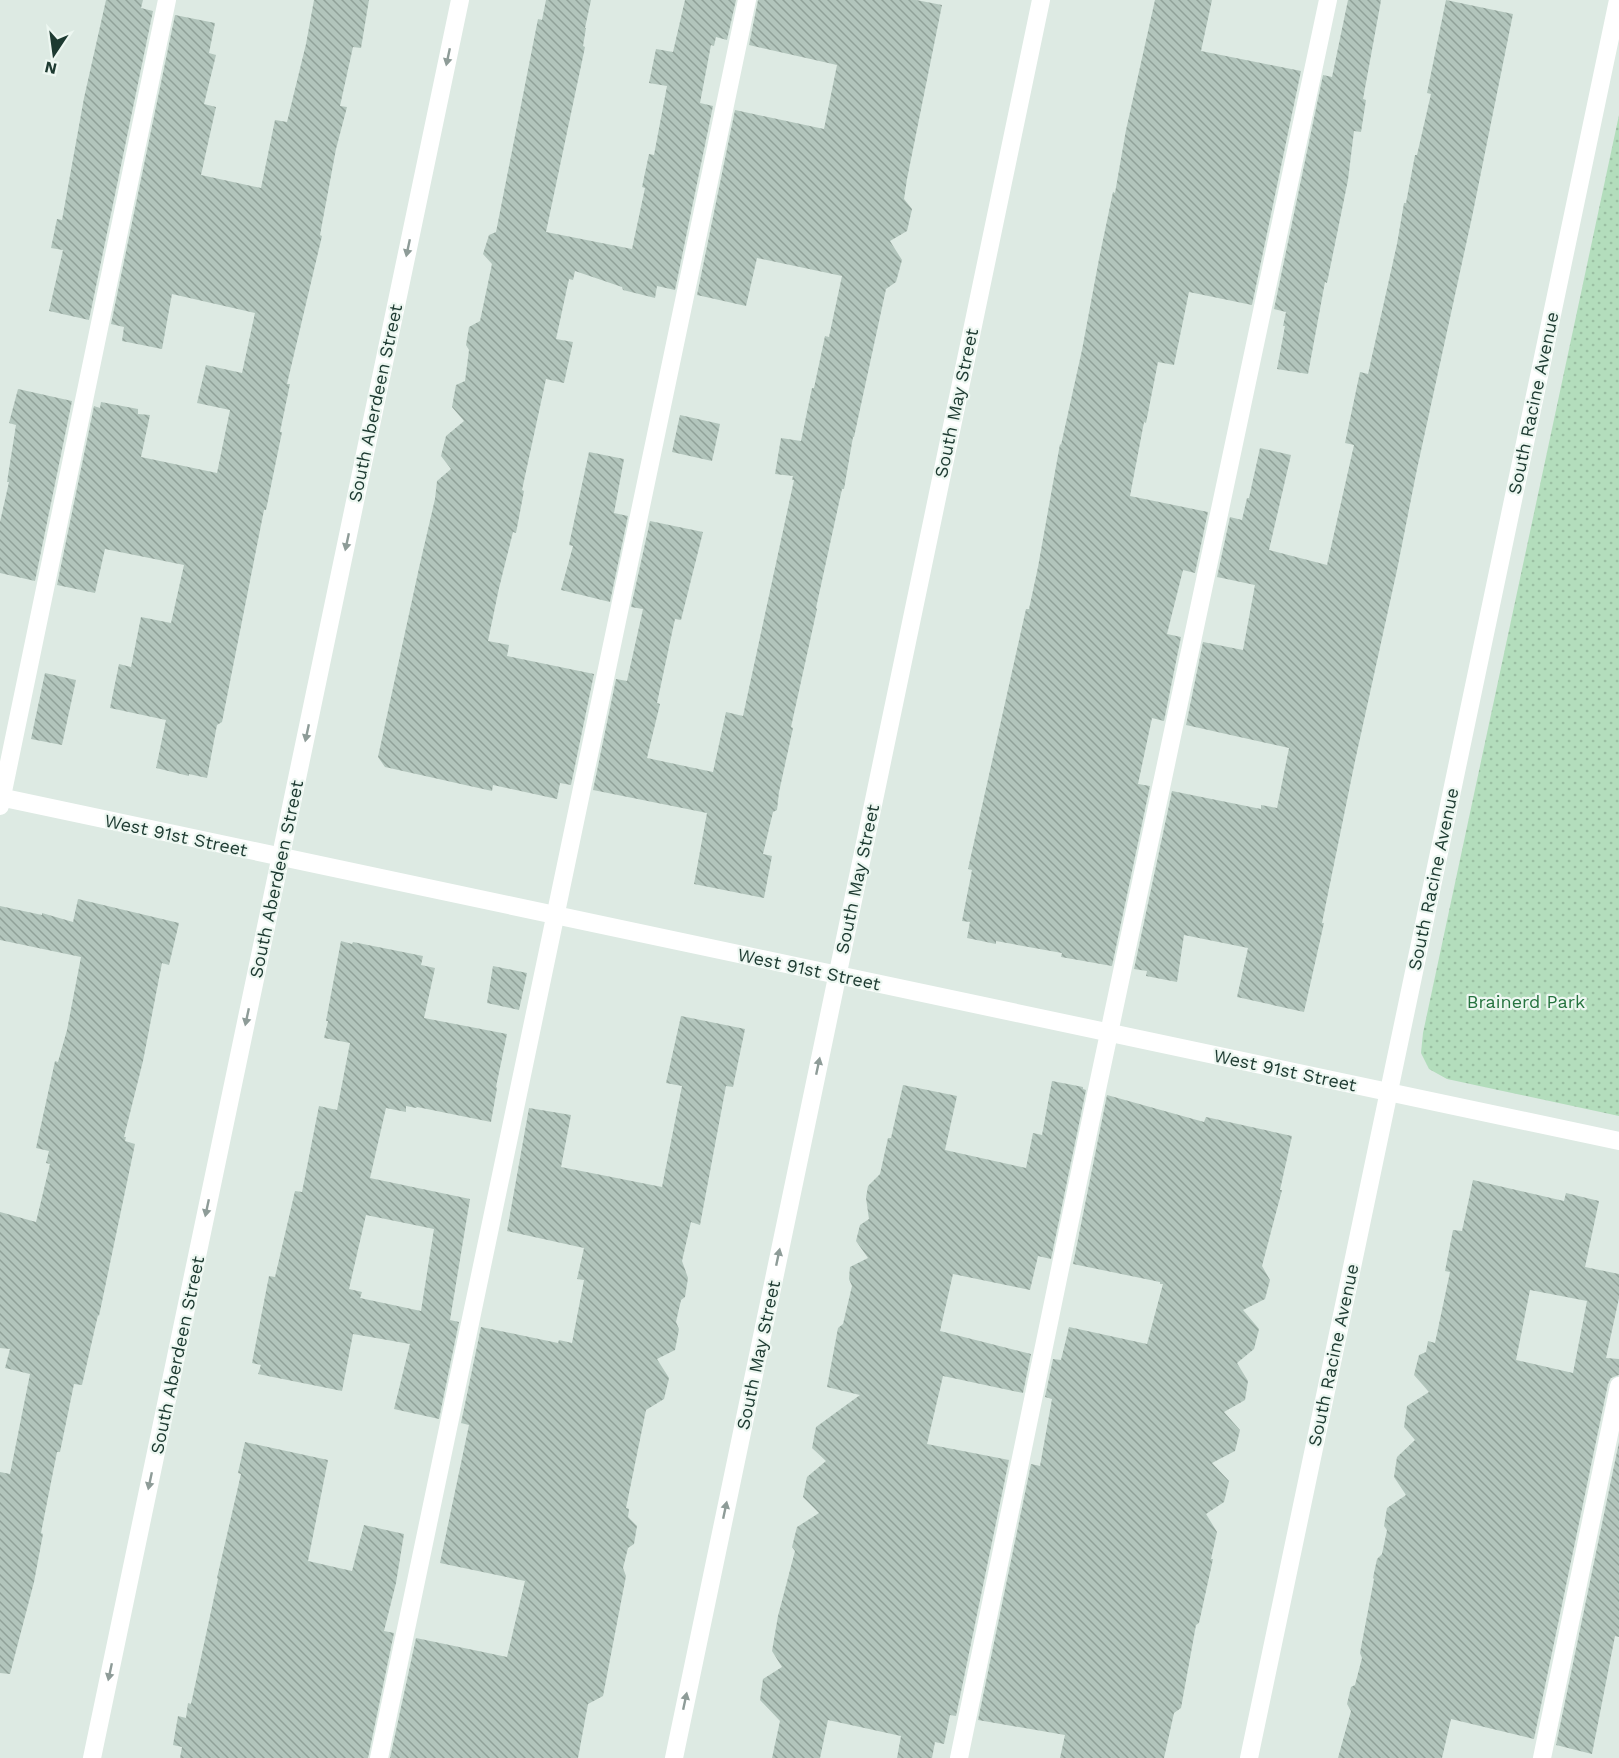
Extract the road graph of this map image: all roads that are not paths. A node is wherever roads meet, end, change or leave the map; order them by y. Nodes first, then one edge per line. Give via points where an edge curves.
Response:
1 (167, 0) edge
2 (460, 0) edge
3 (747, 0) edge
4 (1041, 0) edge
5 (1328, 0) edge
6 (1618, 0) edge
7 (1, 800) edge
8 (281, 857) junction
9 (555, 915) junction
10 (837, 975) junction
11 (1109, 1033) junction
12 (1388, 1092) junction
13 (1619, 1141) edge
14 (1619, 1386) edge
15 (92, 1758) edge
16 (379, 1758) edge
17 (674, 1758) edge
18 (959, 1758) edge
19 (1249, 1758) edge
20 (1542, 1758) edge

1 - 7 street
2 -> 8 street, South Aberdeen Street
3 - 9 street
4 - 10 street, South May Street
5 - 11 street
6 - 12 street, South Racine Avenue
7 - 8 street, West 91st Street
8 - 9 street, West 91st Street
8 -> 15 street, South Aberdeen Street
9 - 10 street, West 91st Street
9 - 16 street
10 - 11 street, West 91st Street
17 -> 10 street, South May Street
11 - 12 street, West 91st Street
11 - 18 street
12 - 13 street, West 91st Street
12 - 19 street, South Racine Avenue
14 - 20 street

